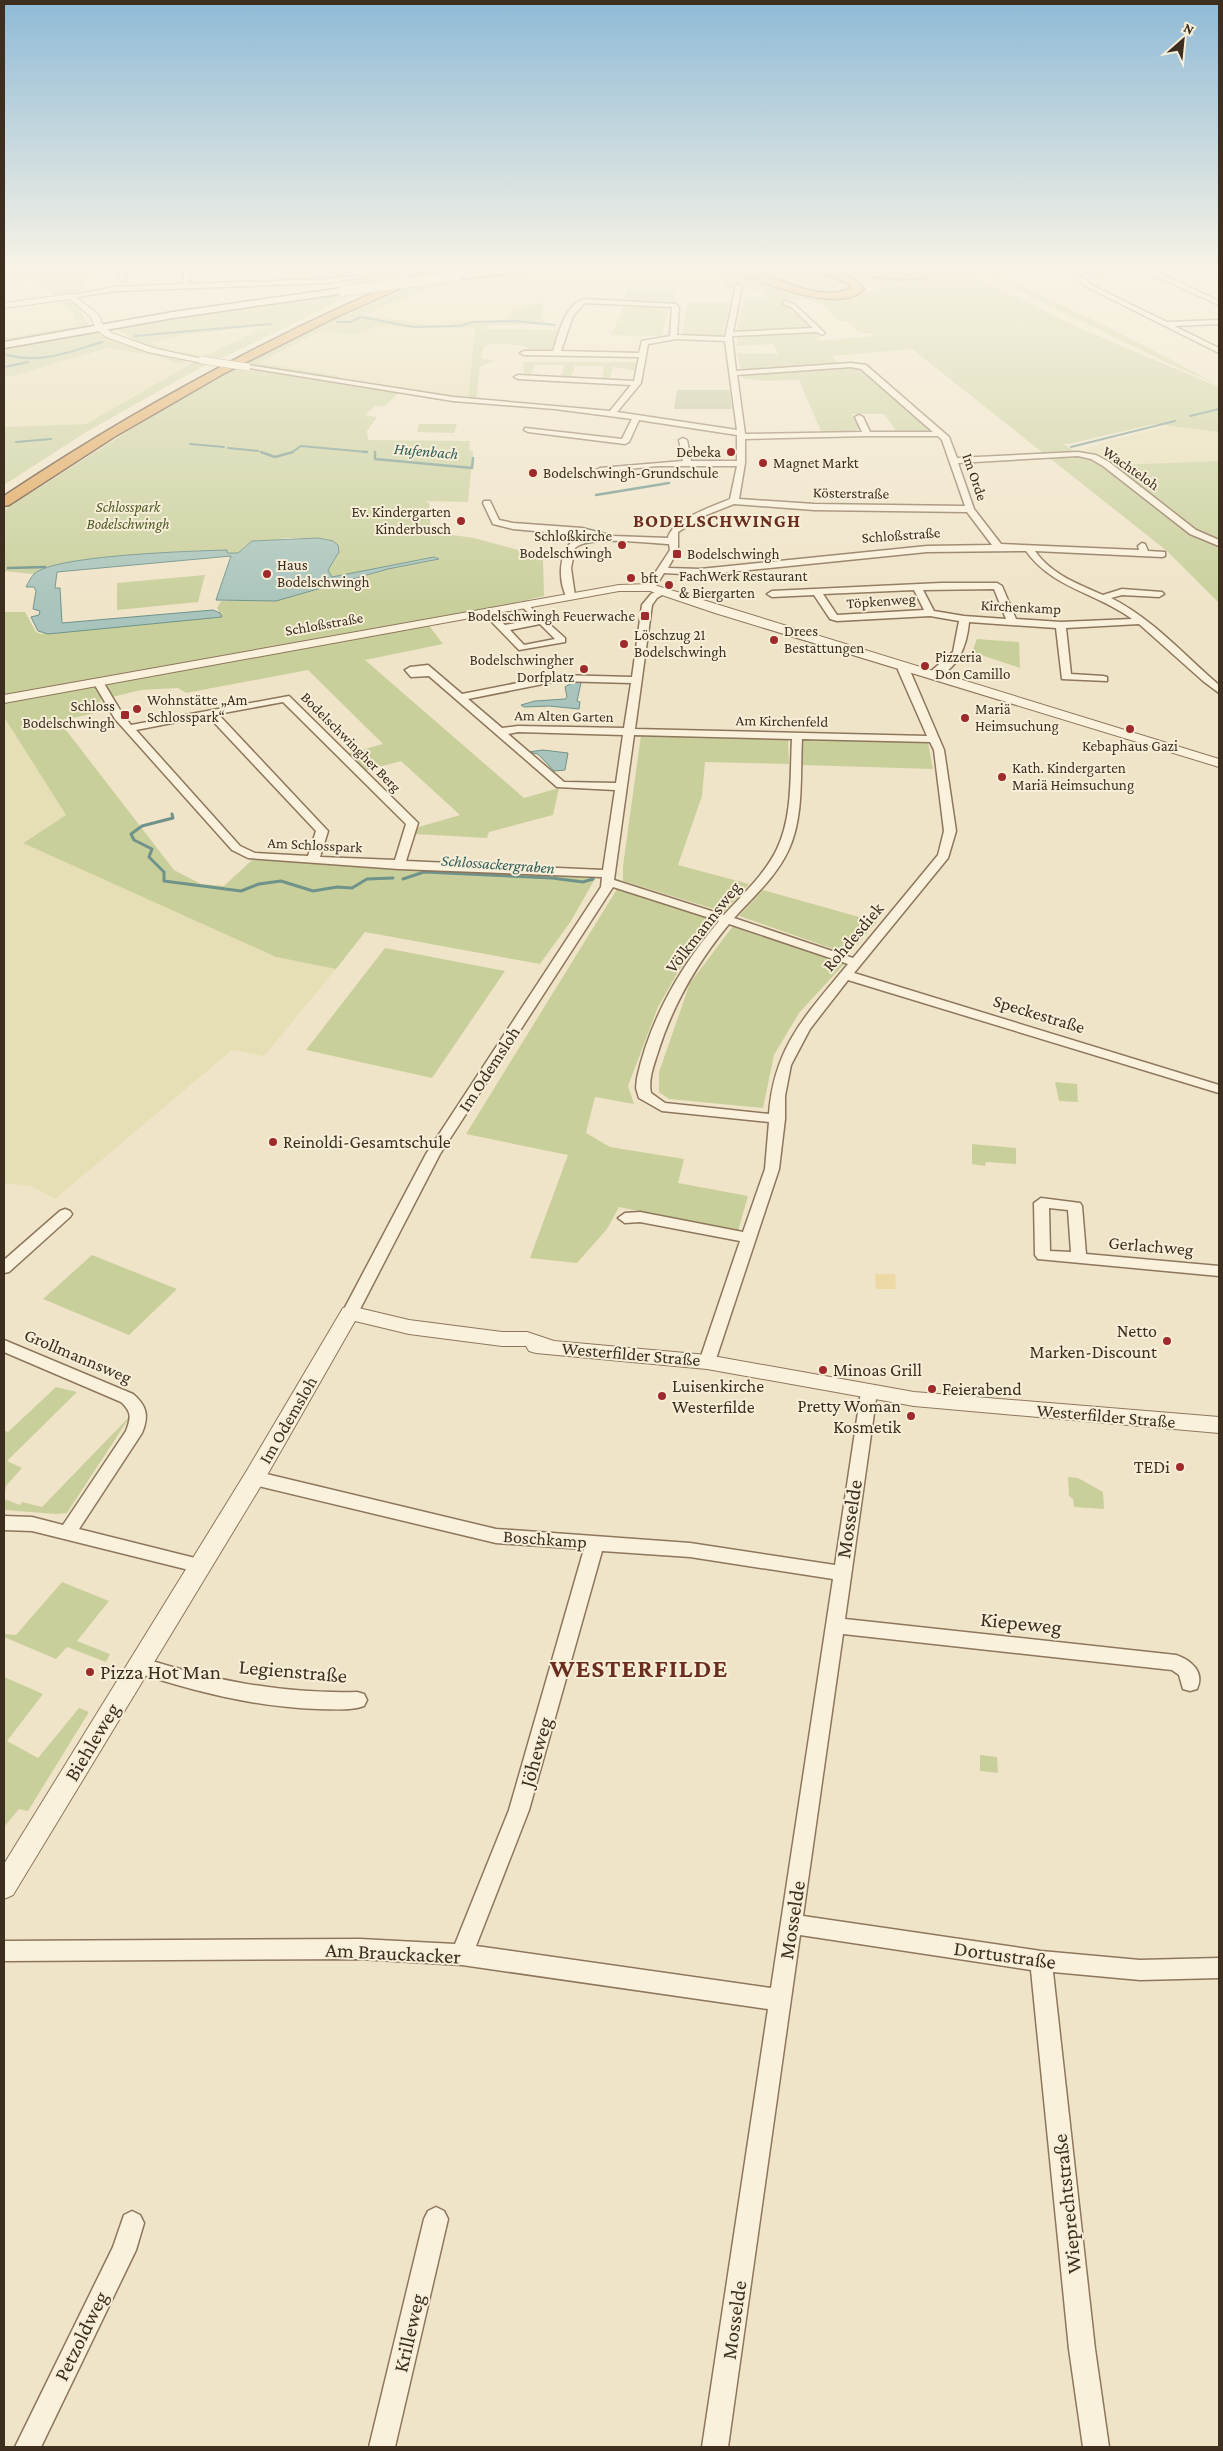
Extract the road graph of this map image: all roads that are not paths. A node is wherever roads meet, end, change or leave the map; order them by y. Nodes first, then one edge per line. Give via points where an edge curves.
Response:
1 (189, 379) edge
2 (203, 379) edge
3 (326, 379) edge
4 (566, 379) edge
5 (639, 379) edge
6 (735, 379) edge
7 (875, 379) edge
8 (638, 383) junction
9 (611, 415) junction
10 (859, 417) dead end
11 (636, 418) junction
12 (528, 430) dead end
13 (867, 434) junction
14 (941, 434) junction
15 (741, 435) junction
16 (686, 443) dead end
17 (955, 461) junction
18 (687, 463) junction
19 (741, 463) junction
20 (600, 470) dead end
21 (4, 491) edge
22 (733, 501) junction
23 (4, 502) edge
24 (487, 503) dead end
25 (970, 509) junction
26 (603, 537) junction
27 (672, 541) junction
28 (1219, 542) edge
29 (998, 547) junction
30 (1029, 549) junction
31 (1162, 554) dead end
32 (660, 570) junction
33 (917, 587) junction
34 (657, 589) junction
35 (818, 592) junction
36 (569, 594) junction
37 (772, 594) dead end
38 (1159, 594) dead end
39 (1102, 598) junction
40 (525, 604) junction
41 (930, 613) junction
42 (492, 617) dead end
43 (964, 619) junction
44 (542, 621) junction
45 (1141, 621) junction
46 (1012, 622) junction
47 (1061, 625) junction
48 (503, 628) junction
49 (903, 666) junction
50 (429, 673) dead end
51 (933, 675) junction
52 (1100, 678) dead end
53 (636, 680) junction
54 (98, 682) junction
55 (1219, 690) edge
56 (458, 698) junction
57 (4, 699) edge
58 (210, 712) junction
59 (130, 728) junction
60 (498, 732) junction
61 (629, 732) junction
62 (797, 736) junction
63 (935, 739) junction
64 (1219, 763) edge
65 (622, 787) junction
66 (313, 860) junction
67 (399, 865) junction
68 (609, 878) junction
69 (726, 920) junction
70 (856, 963) junction
71 (846, 975) junction
72 (1219, 1089) edge
73 (778, 1118) junction
74 (65, 1214) dead end
75 (626, 1218) dead end
76 (749, 1238) junction
77 (1079, 1258) dead end
78 (4, 1268) edge
79 (1219, 1271) edge
80 (347, 1319) junction
81 (4, 1346) edge
82 (707, 1362) junction
83 (869, 1392) junction
84 (1219, 1425) edge
85 (254, 1478) junction
86 (4, 1523) edge
87 (67, 1533) junction
88 (595, 1543) junction
89 (207, 1556) junction
90 (841, 1573) junction
91 (834, 1625) junction
92 (139, 1666) junction
93 (1190, 1683) dead end
94 (357, 1700) dead end
95 (4, 1887) edge
96 (792, 1924) junction
97 (4, 1950) edge
98 (462, 1955) junction
99 (1041, 1961) junction
100 (1219, 1968) edge
101 (780, 2000) junction
102 (436, 2219) dead end
103 (132, 2223) dead end
104 (28, 2447) edge
105 (382, 2447) edge
106 (715, 2447) edge
107 (1096, 2447) edge

1 - 21 highway via 80,442
2 - 23 highway via 88,446
3 - 9 street, bridge via 452,399
4 - 8 street
5 - 8 street
6 - 15 street
7 - 14 street, Im Orde
8 - 9 street
9 - 11 street
10 - 13 street
11 - 12 street via 625,442
11 - 15 street via 697,425
13 - 14 street
13 - 15 street
14 - 17 street, Im Orde
15 - 19 street
16 - 18 street
17 - 25 street, Im Orde
17 - 28 street, Wachteloh via 1072,454 1093,457 1193,532
18 - 19 street
18 - 20 street
19 - 22 street
22 - 25 street, Kösterstraße via 814,507
22 - 27 street, Im Odemsloh via 686,522 674,531
24 - 26 street via 499,523 582,531
25 - 29 street, Im Orde
26 - 27 street
26 - 36 street via 578,541 572,546 567,560
27 - 32 street, Im Odemsloh via 674,550
29 - 30 street, Schloßstraße
29 - 32 street, Schloßstraße via 898,550 700,572
30 - 31 street, Schloßstraße via 1144,550
30 - 39 street via 1048,572
32 - 34 street, Im Odemsloh
33 - 35 street, Töpkenweg
33 - 41 street
33 - 46 street, Töpkenweg via 998,586
34 - 36 street, Schloßstraße via 619,588
34 - 49 street, Schloßstraße
34 - 53 street, Im Odemsloh via 647,605
35 - 37 street, Töpkenweg
35 - 41 street, Töpkenweg via 833,617 838,618
36 - 40 street, Schloßstraße
38 - 39 street via 1122,592
39 - 45 street
40 - 44 street
40 - 54 street, Schloßstraße
41 - 43 street, Kirchenkamp
42 - 48 street
43 - 46 street, Kirchenkamp
43 - 51 street via 961,650
44 - 48 street
44 - 48 street via 562,640 522,648
45 - 47 street, Kirchenkamp
45 - 55 street
46 - 47 street, Kirchenkamp
47 - 52 street via 1066,677 1084,675
49 - 51 street, Schloßstraße
49 - 63 street, Rohdesdiek via 902,670
50 - 56 street, Am Alten Garten
51 - 64 street, Schloßstraße
53 - 56 street, Am Alten Garten via 558,678
53 - 61 street, Im Odemsloh
54 - 57 street, Schloßstraße
54 - 59 street, Am Schlosspark via 114,710
56 - 60 street, Am Alten Garten
58 - 59 street, Bodelschwingher Berg
58 - 66 street via 322,831
58 - 67 street, Bodelschwingher Berg via 285,698 412,823
59 - 66 street, Am Schlosspark via 236,848 261,857
60 - 61 street, Am Alten Garten via 518,729
60 - 65 street, Am Alten Garten via 561,785
61 - 62 street, Am Kirchenfeld
61 - 65 street, Im Odemsloh
62 - 63 street, Am Kirchenfeld
62 - 69 street, Völkmannsweg via 784,846 763,879
63 - 70 street, Rohdesdiek via 950,831 944,856
65 - 68 street, Im Odemsloh
66 - 67 street, Am Schlosspark
67 - 68 street, Am Schlosspark
68 - 69 street, Am Schlosspark
68 - 80 street, Im Odemsloh via 433,1154
69 - 70 street, Am Schlosspark
69 - 73 street, Völkmannsweg via 685,973 666,1007 642,1085 643,1092 653,1103 664,1107
70 - 71 street, Rohdesdiek
71 - 72 street, Speckestraße
71 - 73 street, Rohdesdiek via 802,1030 788,1056 779,1085
73 - 76 street, Rohdesdiek via 772,1169
74 - 78 street
75 - 76 street via 640,1217
76 - 82 street, Rohdesdiek
77 - 79 street, Gerlachweg
80 - 82 street, Westerfilder Straße via 377,1329 409,1326 502,1339 524,1347 548,1346
80 - 85 street, Im Odemsloh
81 - 87 street, Grollmannsweg via 127,1398 137,1407 140,1418 134,1434
82 - 83 street, Westerfilder Straße
83 - 84 street, Westerfilder Straße via 914,1399
83 - 90 street, Mosselde
85 - 88 street, Boschkamp via 496,1536
85 - 89 street, Im Odemsloh
86 - 87 street via 32,1524
87 - 89 street
88 - 90 street, Boschkamp via 690,1550
88 - 98 street, Jöheweg via 519,1810
89 - 92 street, Biehleweg
90 - 91 street, Mosselde
91 - 93 street, Kiepeweg via 1176,1663 1188,1671
91 - 96 street, Mosselde
92 - 94 street, Legienstraße via 216,1688 318,1702
92 - 95 street, Biehleweg
96 - 99 street, Dortustraße
96 - 101 street, Mosselde
97 - 98 street, Am Brauckacker via 360,1949
98 - 101 street, Am Brauckacker
99 - 100 street, Dortustraße via 1140,1970
99 - 107 street, Wieprechtstraße via 1082,2348
101 - 106 street, Mosselde
102 - 105 street, Krilleweg
103 - 104 street, Petzoldweg via 124,2250

